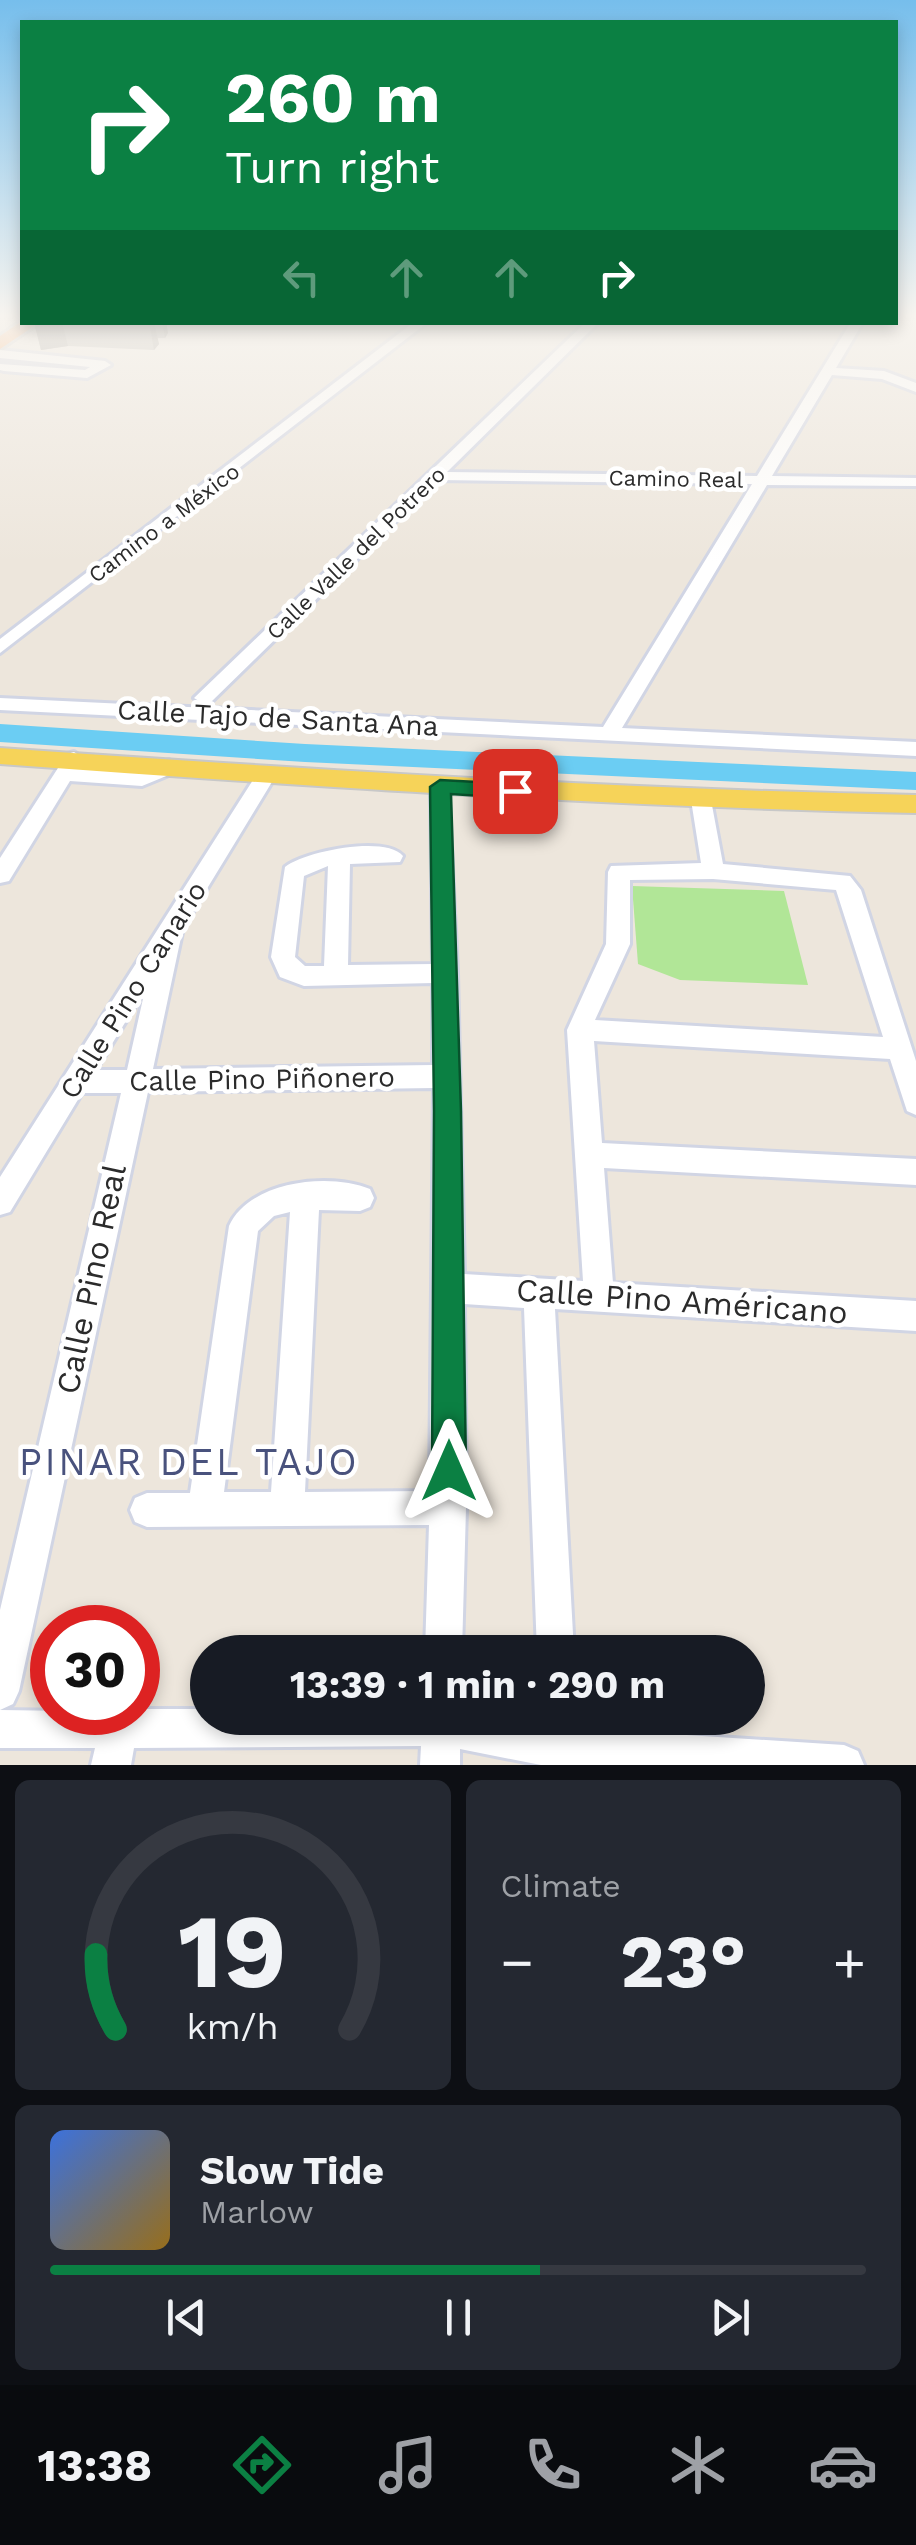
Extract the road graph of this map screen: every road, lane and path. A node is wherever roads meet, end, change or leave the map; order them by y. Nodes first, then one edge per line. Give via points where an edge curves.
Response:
1 (323, 398) edge
2 (516, 398) edge
3 (810, 398) edge
4 (437, 476) junction
5 (761, 480) junction
6 (916, 482) edge
7 (0, 648) edge
8 (204, 698) dead end
9 (0, 704) edge
10 (609, 734) junction
11 (916, 749) edge
12 (0, 756) edge
13 (69, 766) junction
14 (265, 777) junction
15 (440, 787) junction
16 (701, 800) junction
17 (916, 804) edge
18 (392, 856) dead end
19 (339, 858) junction
20 (713, 870) junction
21 (1, 875) edge
22 (172, 926) junction
23 (444, 972) junction
24 (336, 976) junction
25 (580, 1030) junction
26 (898, 1049) junction
27 (447, 1076) junction
28 (135, 1080) junction
29 (76, 1082) junction
30 (916, 1103) edge
31 (591, 1155) junction
32 (916, 1172) edge
33 (305, 1198) junction
34 (360, 1198) dead end
35 (0, 1202) edge
36 (449, 1288) junction
37 (540, 1292) junction
38 (599, 1294) junction
39 (916, 1316) edge
40 (205, 1508) junction
41 (287, 1508) junction
42 (449, 1508) junction
43 (147, 1510) dead end
44 (444, 1635) edge
45 (554, 1635) edge
46 (0, 1691) edge
47 (160, 1727) edge
48 (30, 1728) edge
49 (0, 1729) edge
50 (117, 1735) edge
51 (440, 1736) edge
52 (559, 1743) edge
53 (112, 1765) edge
54 (844, 1765) edge

1 - 7 street, Camino a México
2 - 4 street, Calle Valle del Potrero
3 - 5 street
4 - 5 street, Camino Real
4 - 8 street, Calle Valle del Potrero
5 - 6 street, Camino Real
5 - 10 street
9 - 10 street, Calle Tajo de Santa Ana
10 - 11 street, Calle Tajo de Santa Ana
12 - 13 main road
13 - 14 main road
13 - 21 street
14 - 15 main road
14 - 22 street, Calle Pino Canario
15 - 16 main road
15 - 23 street
16 - 17 main road
16 - 20 street
18 - 19 street
19 - 24 street
19 - 24 street via 294,873 284,957 288,970 304,976
20 - 25 street via 618,872 618,944
20 - 26 street via 832,878 850,890
22 - 28 street, Calle Pino Real
22 - 29 street, Calle Pino Canario
23 - 24 street
23 - 27 street
25 - 26 street
25 - 31 street
26 - 30 street
27 - 28 street, Calle Pino Piñonero
27 - 36 street
28 - 29 street, Calle Pino Piñonero
28 - 46 street, Calle Pino Real
29 - 35 street, Calle Pino Canario
31 - 32 street
31 - 38 street
33 - 34 street
33 - 40 street via 256,1208 244,1226
33 - 41 street
36 - 37 street, Calle Pino Américano
36 - 42 street
37 - 38 street, Calle Pino Américano
37 - 45 street
38 - 39 street, Calle Pino Américano
40 - 41 street
40 - 43 street
41 - 42 street
42 - 44 street
47 - 51 street
48 - 49 street
50 - 53 street
51 - 52 street
52 - 54 street

